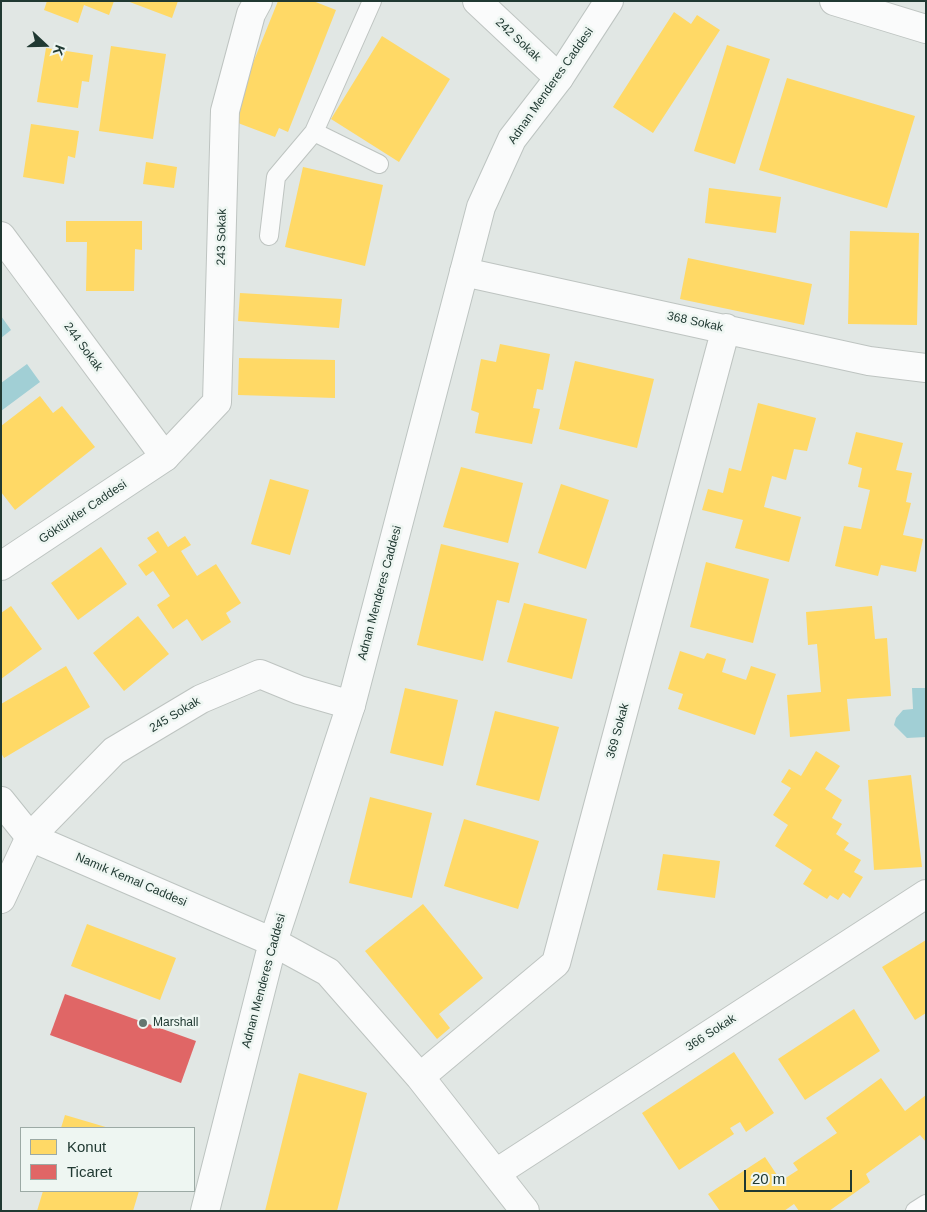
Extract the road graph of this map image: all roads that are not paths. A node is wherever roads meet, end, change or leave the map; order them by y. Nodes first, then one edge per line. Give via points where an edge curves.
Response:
1 (258, 1) edge
2 (372, 1) edge
3 (478, 1) edge
4 (609, 1) edge
5 (834, 1) edge
6 (926, 29) edge
7 (559, 78) junction
8 (314, 132) junction
9 (379, 164) dead end
10 (1, 236) edge
11 (268, 236) dead end
12 (464, 272) junction
13 (726, 328) junction
14 (926, 368) edge
15 (164, 457) junction
16 (1, 566) edge
17 (351, 705) junction
18 (1, 802) edge
19 (30, 837) junction
20 (926, 894) edge
21 (1, 899) edge
22 (273, 942) junction
23 (420, 1077) junction
24 (496, 1173) junction
25 (926, 1204) edge
26 (522, 1209) edge
27 (205, 1211) edge
28 (915, 1211) edge

1 - 15 street, 243 Sokak via 251,14 225,111 218,402
2 - 8 lane
3 - 7 street, 242 Sokak
4 - 7 street, Adnan Menderes Caddesi
5 - 6 street
7 - 12 street, Adnan Menderes Caddesi via 512,139 481,208
8 - 9 lane
8 - 11 lane via 276,177
10 - 15 street, 244 Sokak
12 - 13 street, 368 Sokak
12 - 17 street, Adnan Menderes Caddesi
13 - 14 street, 368 Sokak via 869,361
13 - 23 street, 369 Sokak via 556,963
15 - 16 street, Göktürkler Caddesi
17 - 19 street, 245 Sokak via 299,690 260,674 201,699 114,751
17 - 22 street, Adnan Menderes Caddesi
18 - 19 street, Namık Kemal Caddesi
19 - 21 street, 245 Sokak
19 - 22 street, Namık Kemal Caddesi
20 - 24 street, 366 Sokak
22 - 23 street via 328,972
22 - 27 street, Adnan Menderes Caddesi
23 - 24 street
24 - 26 street
25 - 28 lane

